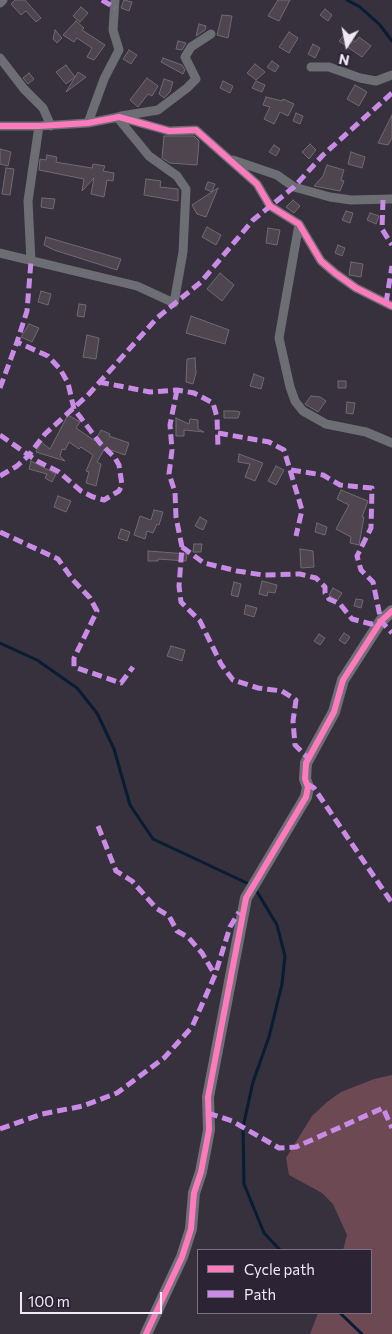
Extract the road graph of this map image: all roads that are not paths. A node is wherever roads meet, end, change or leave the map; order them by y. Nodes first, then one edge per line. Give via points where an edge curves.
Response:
1 (2, 0) edge
2 (115, 0) edge
3 (0, 3) edge
4 (211, 34) dead end
5 (0, 58) edge
6 (311, 67) dead end
7 (392, 75) edge
8 (118, 117) junction
9 (88, 123) junction
10 (0, 126) edge
11 (39, 126) junction
12 (51, 126) junction
13 (226, 157) junction
14 (392, 199) edge
15 (299, 224) junction
16 (0, 253) edge
17 (30, 261) junction
18 (392, 306) edge
19 (392, 443) edge
20 (392, 611) edge
21 (146, 1334) edge

1 - 3 street
2 - 9 street via 113,30 119,50
4 - 8 street via 191,47 184,57 196,79 187,88 158,110
5 - 12 street via 44,108
6 - 7 street via 329,67 376,81
8 - 9 street
8 - 13 street via 169,131 196,130
8 - 17 street via 149,156 177,176 186,189 183,252 174,303 137,286
9 - 12 street
10 - 11 street
11 - 12 street
11 - 17 street via 28,201
13 - 14 street via 277,175 294,187 330,197
13 - 15 street via 257,184 270,206
15 - 18 street via 321,261 356,288
15 - 19 street via 279,338 295,401 302,411 326,424 366,432
16 - 17 street
20 - 21 street via 381,621 343,680 334,712 306,763 306,797 246,898 208,1097 209,1130 194,1193 191,1229 182,1257

